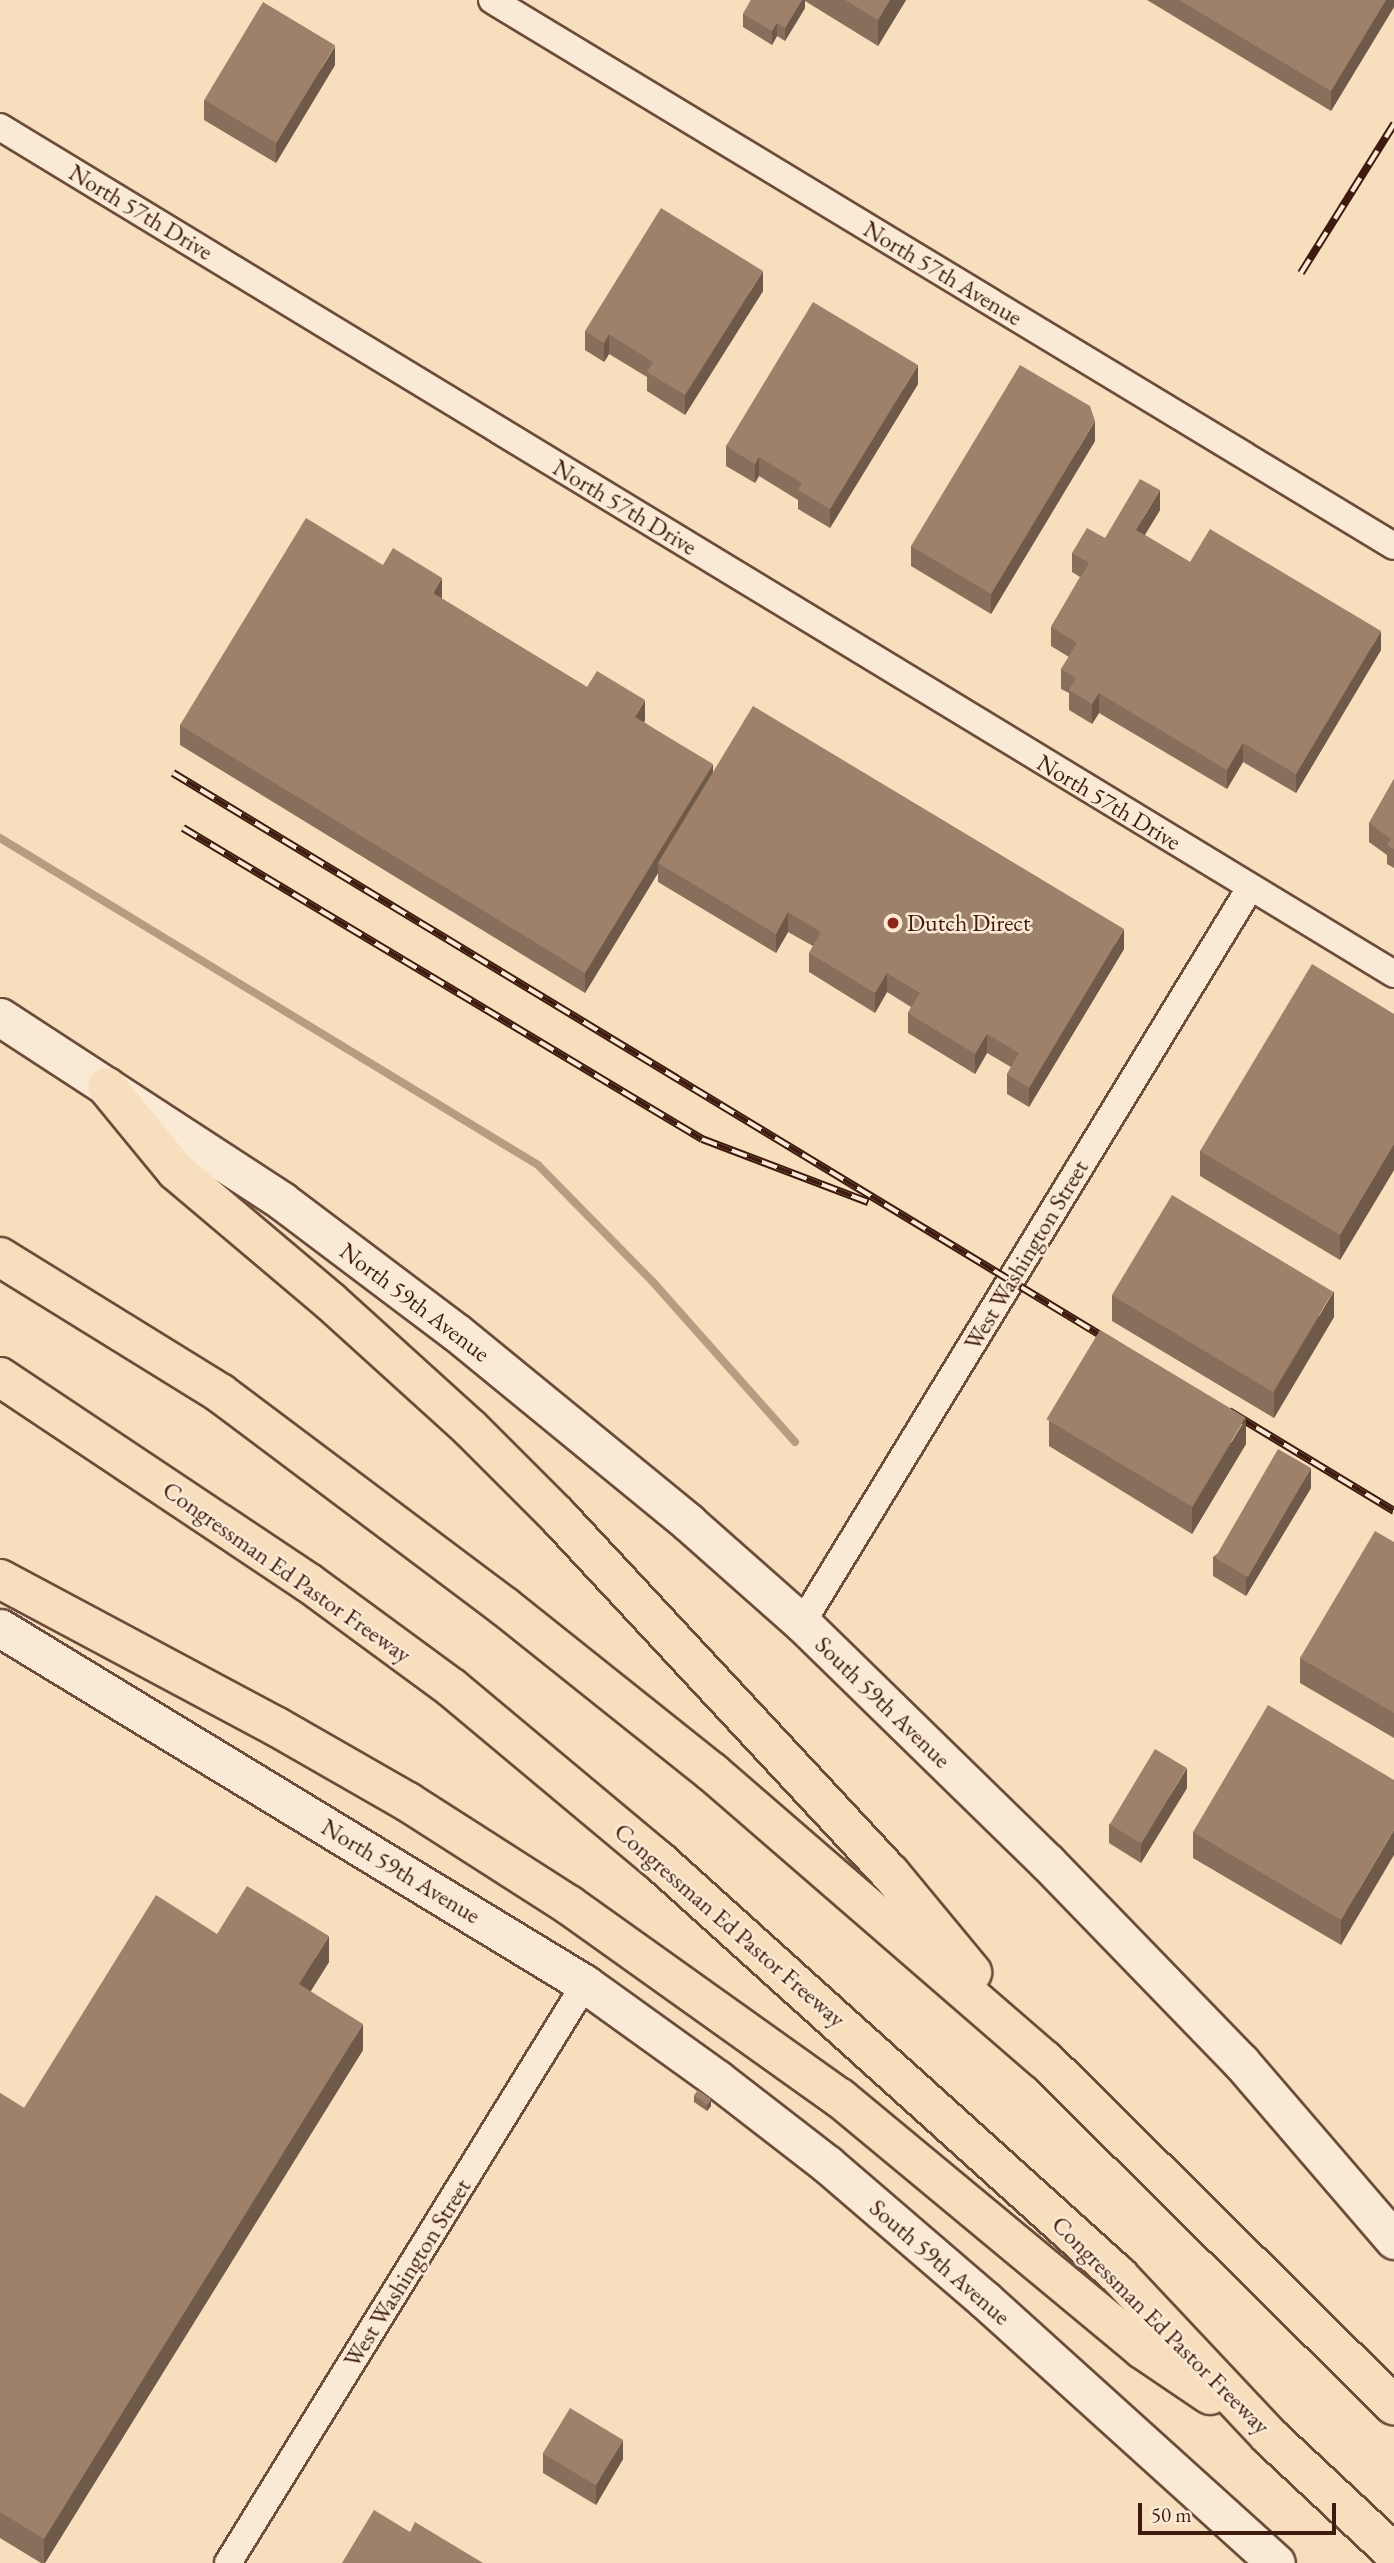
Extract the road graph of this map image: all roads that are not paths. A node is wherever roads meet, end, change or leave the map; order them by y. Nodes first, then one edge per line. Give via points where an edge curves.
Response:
1 (492, 0) edge
2 (0, 127) edge
3 (1394, 545) edge
4 (1250, 888) junction
5 (1394, 974) edge
6 (0, 1017) edge
7 (107, 1087) junction
8 (0, 1257) edge
9 (0, 1377) edge
10 (0, 1579) edge
11 (802, 1623) junction
12 (0, 1628) edge
13 (585, 1984) junction
14 (1045, 2060) junction
15 (1394, 2240) edge
16 (1394, 2405) edge
17 (1269, 2436) junction
18 (1394, 2553) edge
19 (228, 2563) edge
20 (1276, 2563) edge

1 - 3 street, North 57th Avenue
2 - 4 street, North 57th Drive
4 - 5 street, North 57th Drive
4 - 11 street, West Washington Street
6 - 7 main road, North 59th Avenue
7 - 11 main road, North 59th Avenue via 282,1201 456,1332 597,1446
7 - 14 highway via 176,1171 341,1311 557,1515 890,1874
8 - 14 highway via 220,1393 505,1607 712,1772
9 - 17 highway, Congressman Ed Pastor Freeway via 309,1583 452,1688 820,2003 1119,2276
10 - 17 highway via 276,1727 547,1891 840,2098 1142,2349
11 - 15 main road, South 59th Avenue via 1046,1862 1241,2062
12 - 13 main road, North 59th Avenue
13 - 19 street, West Washington Street
13 - 20 main road, South 59th Avenue via 827,2164
14 - 16 highway
17 - 18 highway, Congressman Ed Pastor Freeway

